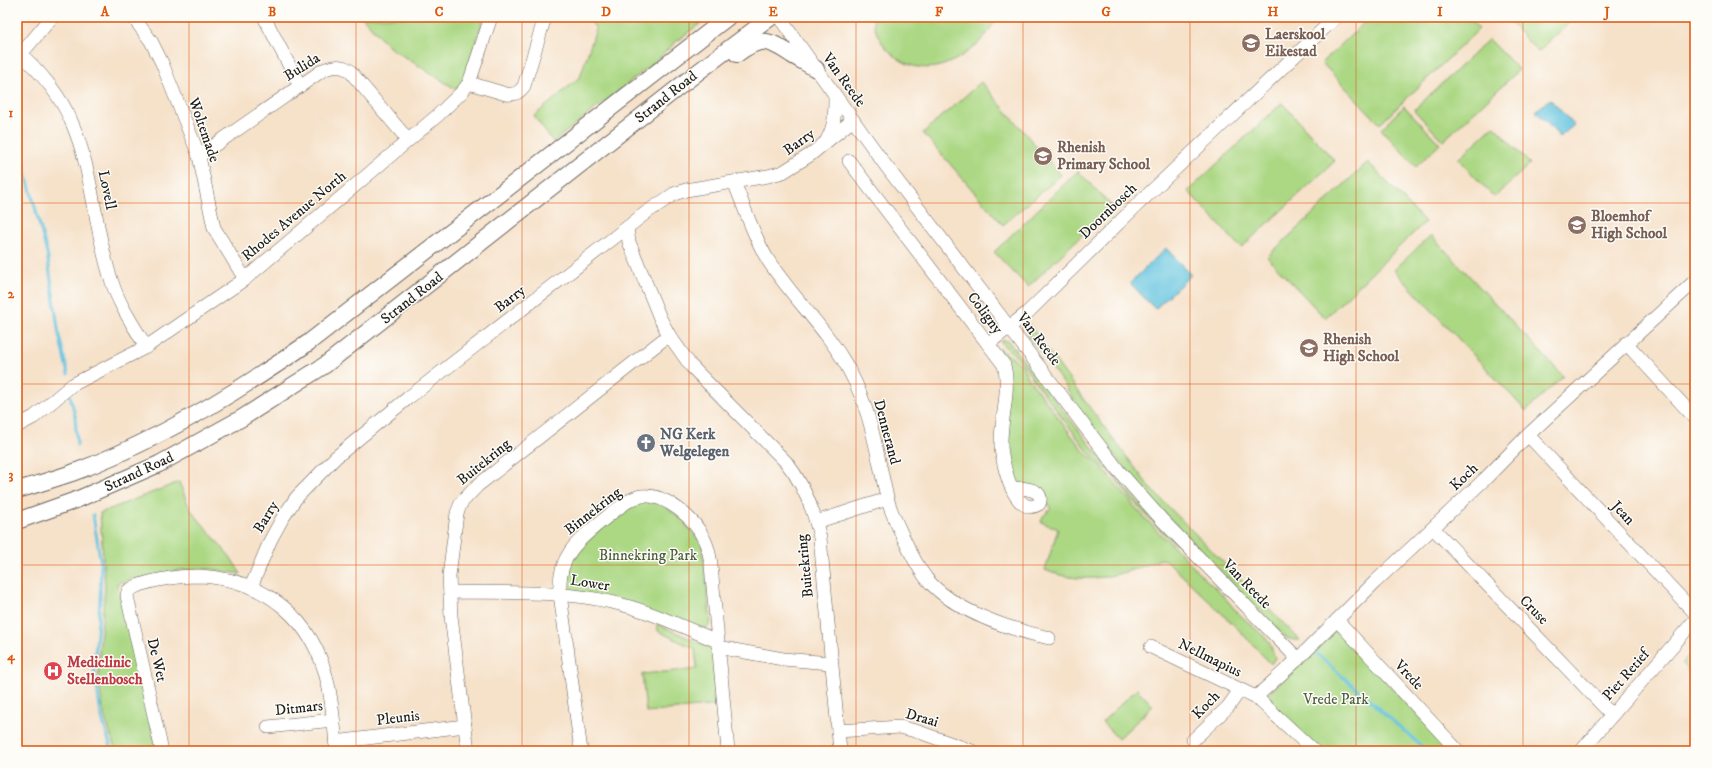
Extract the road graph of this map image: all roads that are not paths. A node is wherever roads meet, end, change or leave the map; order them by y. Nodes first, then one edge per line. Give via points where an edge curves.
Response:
1 (52, 17) edge
2 (133, 17) edge
3 (264, 17) edge
4 (491, 17) edge
5 (545, 17) edge
6 (728, 17) edge
7 (771, 17) edge
8 (779, 17) edge
9 (1336, 17) edge
10 (19, 52) edge
11 (816, 69) junction
12 (698, 72) junction
13 (469, 82) junction
14 (300, 86) junction
15 (835, 96) junction
16 (853, 120) junction
17 (408, 140) junction
18 (826, 142) junction
19 (199, 156) junction
20 (849, 161) dead end
21 (734, 182) junction
22 (626, 228) junction
23 (245, 279) junction
24 (1695, 281) edge
25 (1010, 328) junction
26 (669, 335) junction
27 (1626, 343) junction
28 (988, 344) junction
29 (146, 347) junction
30 (1695, 418) edge
31 (17, 426) edge
32 (1528, 435) junction
33 (17, 490) edge
34 (887, 499) junction
35 (1027, 506) dead end
36 (42, 512) junction
37 (17, 520) edge
38 (816, 522) junction
39 (17, 525) edge
40 (1433, 528) junction
41 (251, 587) junction
42 (450, 592) junction
43 (560, 594) junction
44 (1695, 612) edge
45 (1337, 620) junction
46 (1695, 620) edge
47 (1049, 638) dead end
48 (718, 644) junction
49 (1151, 648) dead end
50 (1298, 659) junction
51 (830, 663) junction
52 (1240, 690) junction
53 (1256, 697) junction
54 (1612, 715) junction
55 (333, 720) junction
56 (465, 726) junction
57 (268, 727) dead end
58 (838, 731) junction
59 (1193, 740) dead end
60 (336, 746) edge
61 (162, 751) edge
62 (468, 751) edge
63 (581, 751) edge
64 (728, 751) edge
65 (840, 751) edge
66 (972, 751) edge
67 (1314, 751) edge
68 (1458, 751) edge
69 (1581, 751) edge

1 - 10 street
2 - 19 street, Woltemade via 151,41 162,63
3 - 14 street
4 - 13 street, Rhodes Avenue North
5 - 13 street via 520,92 506,94
6 - 33 main road, Strand Road via 273,367 153,436 72,472
7 - 12 main road, Strand Road
8 - 11 street, Van Reede
9 - 25 street, Doornbosch
10 - 29 street, Lovell via 42,76 72,122 82,154 112,284
11 - 12 main road via 773,43 764,42 743,49 719,66
11 - 15 street, Van Reede
12 - 36 main road, Strand Road via 325,365 242,418 159,464
13 - 17 street, Rhodes Avenue North via 449,105
14 - 17 street, Bulida via 323,70 337,66 349,70
14 - 19 street, Bulida
15 - 16 street, Van Reede
15 - 18 street via 834,123
16 - 18 street, Barry
16 - 25 street, Van Reede
17 - 23 street, Rhodes Avenue North
18 - 21 street, Barry via 783,172
19 - 23 street, Woltemade via 214,228
20 - 28 street, Coligny
21 - 22 street, Barry via 674,194
21 - 34 street, Dennerand via 763,252 835,347 853,377 868,417
22 - 26 street, Buitekring via 660,318
22 - 41 street, Barry via 336,457 296,498 282,519
23 - 29 street, Rhodes Avenue North
24 - 27 street, Koch
25 - 28 street, Doornbosch
25 - 50 street, Van Reede via 1096,443 1131,485
26 - 38 street, Buitekring via 695,370 793,471
26 - 42 street, Buitekring via 467,495 457,514 449,576
27 - 30 street
27 - 32 street, Koch
28 - 35 street, Coligny via 1000,359 1006,373 1001,448 1012,488 1031,490 1041,498 1039,504
29 - 31 street, Rhodes Avenue North via 79,381 34,417
32 - 40 street, Koch
32 - 44 street, Jean
34 - 38 street
34 - 47 street, Dennerand via 920,569 933,586 954,603 975,614
36 - 37 main road, Strand Road
36 - 39 main road
38 - 51 street, Buitekring via 820,538
40 - 45 street, Koch
40 - 54 street, Cruse
41 - 55 street via 281,605 310,638 328,684
41 - 61 street, De Wet via 233,580 196,576 142,584 128,591 127,602
42 - 43 street, Lower
42 - 56 street, Buitekring
43 - 48 street, Lower via 633,608
43 - 48 street, Binnekring via 562,568 577,541 631,500 643,496 660,498 683,512 704,538 711,565
43 - 63 street, Binnekring
45 - 50 street, Koch
45 - 68 street, Vrede
46 - 54 street, Piet Retief
48 - 51 street, Lower via 783,659
48 - 64 street, Binnekring
49 - 52 street, Nellmapius
50 - 53 street, Koch
51 - 58 street, Buitekring
52 - 53 street, Nellmapius
52 - 59 street, Koch via 1228,707
53 - 67 street, Nellmapius
54 - 69 street, Piet Retief
55 - 57 street, Ditmars
55 - 60 street
56 - 60 street, Pleunis
56 - 62 street, Buitekring
58 - 65 street, Buitekring
58 - 66 street, Draai via 900,727

